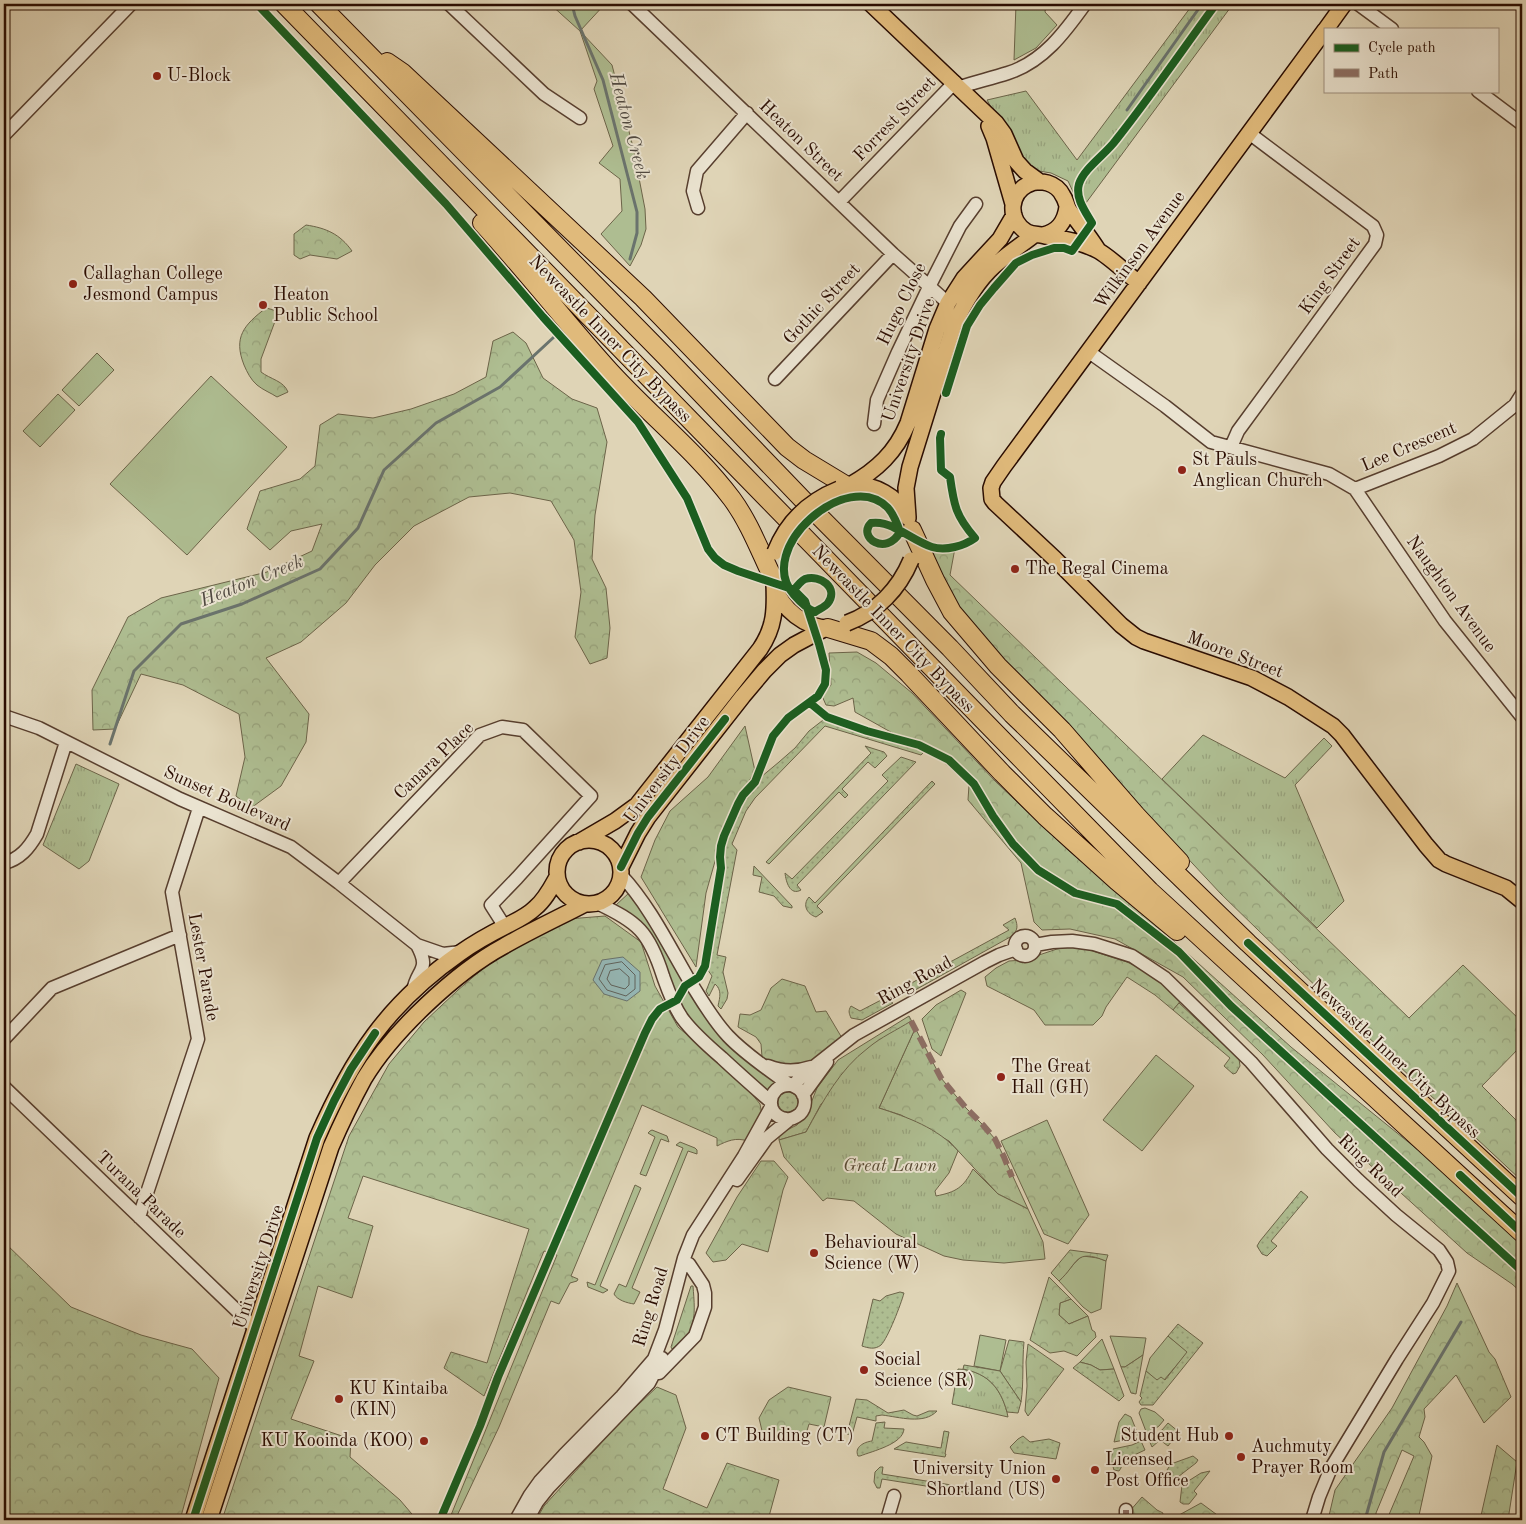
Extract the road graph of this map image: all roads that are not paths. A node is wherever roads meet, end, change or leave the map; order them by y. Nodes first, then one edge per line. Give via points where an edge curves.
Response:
1 (131, 4) edge
2 (284, 4) edge
3 (319, 4) edge
4 (449, 4) edge
5 (632, 4) edge
6 (871, 4) edge
7 (1085, 4) edge
8 (1344, 4) edge
9 (1358, 4) edge
10 (1326, 28) edge
11 (1391, 28) edge
12 (1324, 30) edge
13 (353, 38) junction
14 (957, 85) junction
15 (1479, 92) edge
16 (981, 108) junction
17 (747, 113) junction
18 (580, 118) dead end
19 (401, 124) junction
20 (1522, 124) edge
21 (1249, 133) junction
22 (4, 135) edge
23 (1040, 182) junction
24 (839, 202) junction
25 (976, 204) dead end
26 (1067, 207) junction
27 (698, 208) dead end
28 (1014, 210) junction
29 (1039, 235) junction
30 (1098, 250) junction
31 (893, 254) junction
32 (1139, 283) junction
33 (929, 287) junction
34 (948, 303) junction
35 (1089, 352) junction
36 (775, 379) dead end
37 (1522, 394) edge
38 (874, 424) dead end
39 (1231, 447) junction
40 (845, 487) junction
41 (1355, 489) junction
42 (991, 495) joint
43 (910, 524) junction
44 (773, 580) junction
45 (827, 628) junction
46 (4, 716) edge
47 (1522, 717) edge
48 (66, 742) junction
49 (199, 808) junction
50 (578, 842) junction
51 (4, 863) edge
52 (621, 871) junction
53 (557, 877) junction
54 (339, 883) junction
55 (1522, 901) edge
56 (591, 903) junction
57 (505, 926) junction
58 (180, 935) junction
59 (1248, 943) junction
60 (417, 945) junction
61 (461, 952) junction
62 (413, 991) junction
63 (1307, 1036) junction
64 (4, 1039) edge
65 (836, 1050) junction
66 (758, 1062) junction
67 (817, 1065) junction
68 (791, 1085) junction
69 (4, 1087) edge
70 (803, 1095) junction
71 (771, 1104) junction
72 (790, 1119) junction
73 (1522, 1197) edge
74 (139, 1217) junction
75 (1522, 1233) edge
76 (689, 1264) junction
77 (255, 1328) junction
78 (649, 1383) junction
79 (894, 1496) dead end
80 (193, 1520) edge
81 (209, 1520) edge
82 (516, 1520) edge
83 (527, 1520) edge
84 (887, 1520) edge
85 (1312, 1520) edge

1 - 22 street
2 - 19 highway, Newcastle Inner City Bypass
3 - 13 highway, Newcastle Inner City Bypass
4 - 18 street via 544,94
5 - 17 street, Heaton Street
6 - 14 main road
7 - 14 street via 1053,45 1032,62 1010,72
8 - 10 main road, Wilkinson Avenue
9 - 11 street
12 - 21 main road, Wilkinson Avenue
13 - 40 highway via 403,73 553,212 643,298 787,447
13 - 59 highway, Newcastle Inner City Bypass via 1012,714
14 - 16 main road
14 - 24 street, Forrest Street
15 - 20 street
16 - 23 main road via 1004,134 1016,161
16 - 28 main road via 994,138
17 - 24 street, Heaton Street
17 - 27 street via 697,172 693,191
19 - 44 highway via 435,172 606,367 684,445 733,500
19 - 63 highway, Newcastle Inner City Bypass via 1150,891
21 - 32 main road, Wilkinson Avenue
21 - 39 street, King Street via 1373,226 1377,235 1375,244 1238,430
23 - 26 main road via 1059,189
23 - 28 main road via 1031,183 1016,195
24 - 31 street, Heaton Street
25 - 33 street, Hugo Close via 960,226
26 - 29 main road via 1060,226
26 - 30 main road
28 - 29 main road via 1023,230
28 - 34 main road, University Drive via 1000,239 974,267
29 - 30 main road
29 - 43 main road, University Drive via 992,267 964,304 954,325 909,472 906,488
30 - 32 main road
31 - 33 street, Heaton Street
31 - 36 street, Gothic Street
32 - 35 main road, Wilkinson Avenue
33 - 34 street, Heaton Street
33 - 38 street, Hugo Close via 877,400
34 - 40 main road, University Drive via 902,438 884,461
35 - 39 street, Lee Crescent via 1211,442
35 - 42 main road, Wilkinson Avenue via 993,482
37 - 41 street, Lee Crescent via 1515,405 1473,439
39 - 41 street, Lee Crescent via 1329,474
40 - 43 main road via 866,486 888,495 899,503
40 - 44 main road, bridge via 818,498 786,531 775,552
41 - 47 street, Naughton Avenue via 1445,621
42 - 55 main road, Moore Street via 1000,509 1129,632 1144,641 1268,685 1323,718 1342,735 1439,860 1506,888
43 - 45 main road, bridge via 914,547 902,579 873,610 859,619
43 - 59 highway via 952,612 998,666 1062,730 1202,885
44 - 45 main road via 782,601 797,617
44 - 50 main road, University Drive via 773,620 760,649 637,805
45 - 52 main road, University Drive via 780,655 742,696 648,817
45 - 63 highway via 871,641 887,653 1002,773 1074,842 1205,955
46 - 48 street, Sunset Boulevard
48 - 49 street, Sunset Boulevard
48 - 51 street via 37,834 23,854
49 - 54 street, Sunset Boulevard via 291,847
49 - 58 street, Lester Parade via 172,892
50 - 52 main road via 588,840 605,844 618,858
50 - 53 main road via 561,855
52 - 56 main road via 613,892 606,899
52 - 66 street via 652,916 712,1018
53 - 56 main road via 569,897
53 - 57 main road, University Drive via 535,908
54 - 57 street, Canara Place via 480,735 502,727 523,730 591,796 491,905
54 - 60 street, Sunset Boulevard
56 - 71 street via 621,914 637,926 657,956 681,1016 705,1043
56 - 81 main road, University Drive via 503,946 466,970 414,1017 365,1077 331,1147
57 - 61 main road, University Drive
58 - 64 street via 52,988
58 - 74 street, Lester Parade via 198,1038
59 - 73 highway, Newcastle Inner City Bypass
60 - 61 street, Sunset Boulevard via 442,954
60 - 62 street via 424,964
61 - 62 main road, University Drive
62 - 77 main road, University Drive via 375,1033 334,1101 317,1138
63 - 75 highway, Newcastle Inner City Bypass
65 - 67 street, Ring Road
65 - 70 street, Ring Road
65 - 85 street, Ring Road via 854,1035 985,962 1016,949 1016,942 1024,936 1035,945 1072,940 1132,956 1165,978 1251,1062 1327,1149 1396,1215 1439,1250 1449,1271 1433,1303 1331,1468
66 - 67 street via 777,1070 797,1071
66 - 68 street
67 - 68 street, Ring Road
68 - 70 street
68 - 71 street via 776,1089
69 - 74 street, Turana Parade
70 - 72 street via 803,1110
71 - 72 street via 778,1116
71 - 82 street, Ring Road via 744,1156 693,1234 654,1359 552,1468 530,1495
72 - 76 street, Ring Road via 768,1138 719,1206 697,1242
74 - 77 street, Turana Parade
76 - 78 street, Ring Road via 664,1355
76 - 78 street via 705,1293 700,1324 692,1341
77 - 80 main road, University Drive
78 - 83 street, Ring Road via 549,1487
79 - 84 street

